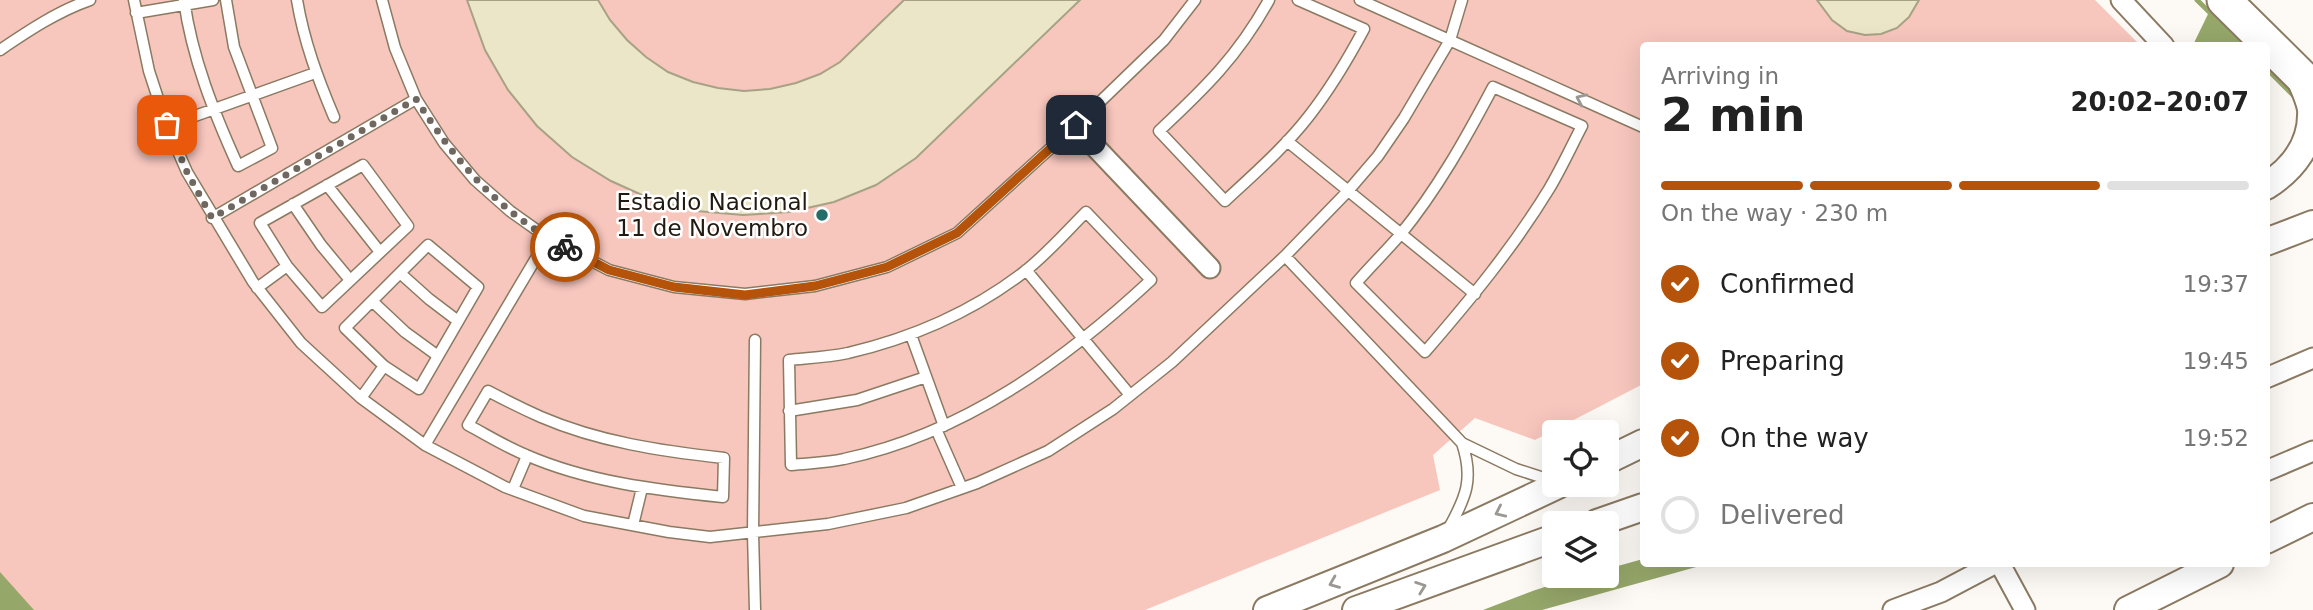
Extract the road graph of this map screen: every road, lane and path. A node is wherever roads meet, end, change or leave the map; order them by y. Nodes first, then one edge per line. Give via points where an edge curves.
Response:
1 (90, 0) edge
2 (134, 0) edge
3 (213, 0) edge
4 (226, 0) edge
5 (297, 0) edge
6 (382, 0) edge
7 (1195, 0) edge
8 (1269, 0) edge
9 (1298, 0) edge
10 (1360, 0) edge
11 (1462, 0) edge
12 (2121, 0) edge
13 (2224, 0) edge
14 (185, 2) edge
15 (136, 13) junction
16 (1450, 40) junction
17 (2160, 42) edge
18 (2267, 42) edge
19 (2270, 45) edge
20 (0, 50) edge
21 (315, 73) junction
22 (2305, 80) edge
23 (251, 94) junction
24 (416, 99) junction
25 (212, 108) junction
26 (334, 117) dead end
27 (1069, 119) junction
28 (167, 125) junction
29 (1640, 126) edge
30 (1287, 141) junction
31 (2270, 183) edge
32 (327, 185) junction
33 (1348, 191) junction
34 (293, 204) junction
35 (212, 218) junction
36 (2313, 224) edge
37 (1400, 234) junction
38 (548, 238) junction
39 (2270, 241) edge
40 (2270, 241) edge
41 (2313, 241) edge
42 (380, 252) junction
43 (1285, 256) junction
44 (287, 266) junction
45 (1210, 268) dead end
46 (1026, 270) junction
47 (400, 273) junction
48 (351, 280) junction
49 (257, 288) junction
50 (1475, 294) junction
51 (372, 301) junction
52 (458, 321) junction
53 (911, 335) junction
54 (1083, 339) junction
55 (755, 340) dead end
56 (438, 356) junction
57 (2313, 358) edge
58 (384, 366) junction
59 (926, 377) junction
60 (2270, 377) edge
61 (1130, 396) junction
62 (361, 398) junction
63 (789, 411) junction
64 (940, 428) junction
65 (1462, 443) junction
66 (1640, 444) edge
67 (425, 445) junction
68 (2313, 451) edge
69 (1619, 455) edge
70 (527, 456) junction
71 (2270, 469) edge
72 (1542, 478) edge
73 (642, 488) junction
74 (962, 488) junction
75 (513, 489) junction
76 (1542, 490) edge
77 (1640, 508) edge
78 (1619, 515) edge
79 (2313, 517) edge
80 (633, 525) junction
81 (753, 533) junction
82 (1443, 538) junction
83 (2270, 538) edge
84 (1542, 542) edge
85 (1988, 567) edge
86 (2002, 567) edge
87 (2214, 567) edge
88 (1941, 592) junction
89 (755, 610) edge
90 (1267, 610) edge
91 (1356, 610) edge
92 (1893, 610) edge
93 (1951, 610) edge
94 (2025, 610) edge
95 (2128, 610) edge

1 - 20 lane
2 - 15 lane
3 - 14 lane
4 - 23 lane via 234,47
5 - 21 lane
6 - 24 lane
7 - 27 lane via 1164,40
8 - 30 lane via 1227,65 1159,131 1225,201
9 - 30 lane via 1364,29 1330,87
10 - 16 lane
11 - 16 lane
12 - 17 street
13 - 18 highway
14 - 15 lane
14 - 25 lane
15 - 28 lane
29 -> 16 lane
16 - 33 lane via 1404,118
19 - 22 highway
21 - 23 lane
21 - 26 lane
22 - 31 main road via 2312,110 2304,153
23 - 25 lane
23 - 25 lane via 272,148 238,166
24 - 35 lane
24 - 38 lane via 475,180
25 - 28 lane
27 - 38 lane via 957,233 887,267 815,286 745,295 674,287 609,270
27 - 45 street
28 - 35 lane
30 - 33 lane
32 - 34 lane
32 - 42 lane
32 - 42 lane via 363,164 408,226
33 - 37 lane
33 - 43 lane
34 - 44 lane via 260,223
34 - 48 lane
35 - 49 lane
36 - 39 main road
37 - 50 lane
37 - 50 lane via 1356,283 1425,352
37 - 50 lane via 1466,139 1493,88 1582,126 1550,187
38 - 67 lane
40 - 41 main road
42 - 48 lane
43 - 61 lane
43 - 65 lane
44 - 48 lane via 322,307
44 - 49 lane
46 - 53 lane via 990,296
46 - 54 lane
46 - 54 lane via 1086,212 1152,280
47 - 51 lane
47 - 52 lane
47 - 52 lane via 428,246 478,287
49 - 62 lane via 300,343
51 - 56 lane
51 - 58 lane via 345,328
52 - 56 lane
53 - 59 lane
53 - 63 lane via 846,354 789,360
54 - 61 lane
54 - 64 lane via 1029,378
55 - 81 lane
56 - 58 lane via 419,390
57 - 60 street
58 - 62 lane
59 - 63 lane via 857,400
59 - 64 lane
61 - 74 lane via 1048,450
62 - 67 lane
63 - 64 lane via 791,465 842,460
64 - 74 lane
65 - 72 lane
65 - 82 lane via 1467,491
66 - 69 main road
67 - 75 lane
68 - 71 street
70 - 73 lane
70 - 73 lane via 468,425 488,391 541,418 599,438 664,452 724,457 723,496
70 - 75 lane
73 - 80 lane
74 - 81 lane via 906,508
75 - 80 lane via 584,516
76 -> 82 main road
77 - 78 main road
79 - 83 main road
80 - 81 lane via 710,537
81 - 89 lane
82 -> 90 main road
91 -> 84 main road
85 - 88 street
86 - 94 street
87 - 95 main road
88 - 92 street
88 - 93 street

